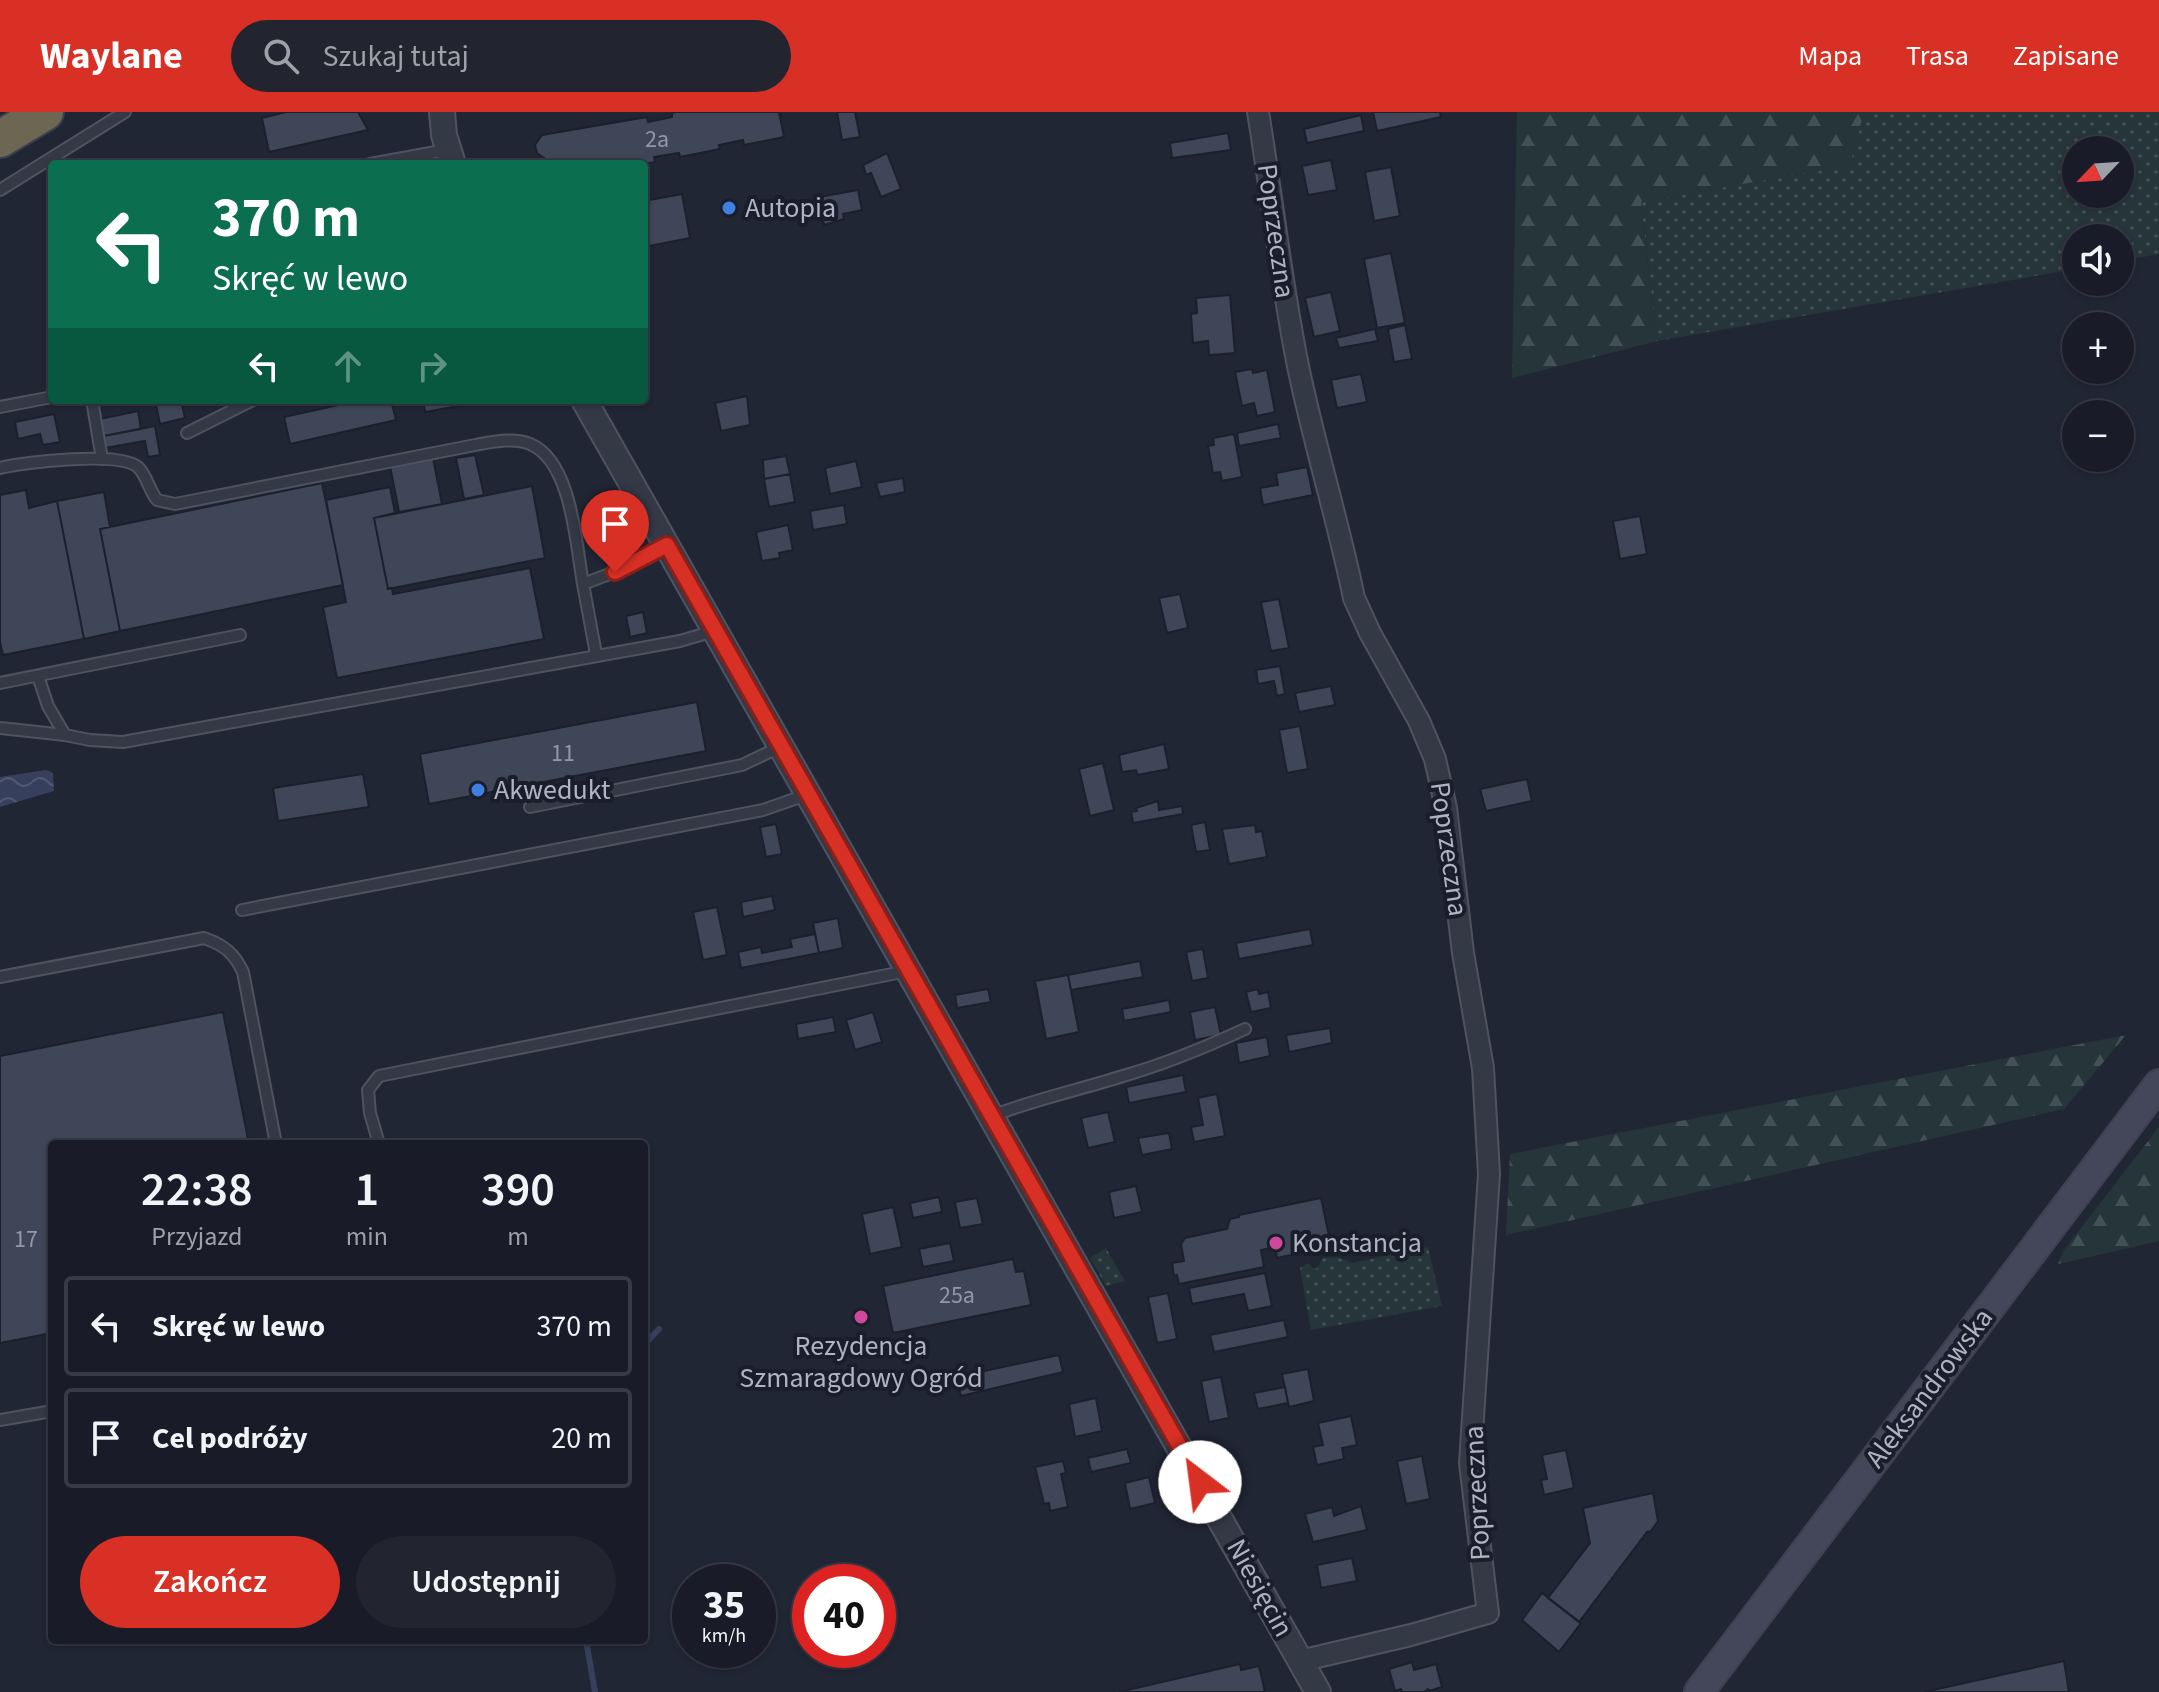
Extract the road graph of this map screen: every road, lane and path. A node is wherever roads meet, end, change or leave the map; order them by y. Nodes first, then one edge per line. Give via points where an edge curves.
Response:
1 (45, 112) edge
2 (125, 112) edge
3 (442, 112) edge
4 (1258, 112) edge
5 (0, 139) edge
6 (450, 157) edge
7 (48, 160) edge
8 (48, 160) edge
9 (416, 160) edge
10 (0, 190) edge
11 (48, 398) edge
12 (93, 404) edge
13 (245, 404) edge
14 (586, 404) edge
15 (0, 407) edge
16 (187, 433) dead end
17 (102, 459) junction
18 (0, 468) edge
19 (667, 545) junction
20 (583, 584) junction
21 (715, 631) junction
22 (240, 635) dead end
23 (596, 654) junction
24 (38, 676) junction
25 (0, 683) edge
26 (0, 728) edge
27 (65, 735) junction
28 (782, 746) junction
29 (810, 793) junction
30 (530, 807) dead end
31 (242, 910) dead end
32 (909, 970) junction
33 (0, 977) edge
34 (1245, 1029) dead end
35 (2159, 1084) edge
36 (992, 1116) junction
37 (275, 1140) edge
38 (378, 1140) edge
39 (48, 1412) edge
40 (0, 1420) edge
41 (1300, 1661) junction
42 (1318, 1692) edge
43 (1699, 1692) edge

1 - 5 highway
2 - 8 lane
3 - 6 street
4 - 41 street, Poprzeczna via 1298,369 1354,598 1419,721 1435,759 1446,808 1483,1068 1489,1174 1470,1463 1488,1613
6 - 9 lane
7 - 10 lane
11 - 15 lane
12 - 17 lane
13 - 16 lane
14 - 19 street, Niesięcin
17 - 18 lane
17 - 20 lane via 134,465 157,500 175,504 475,445 522,441 544,454 561,479
19 - 20 lane
19 - 21 street, Niesięcin
20 - 23 lane
21 - 23 lane
21 - 28 street, Niesięcin
22 - 24 lane
23 - 27 lane via 134,740 101,742
24 - 25 lane
24 - 27 lane
26 - 27 lane
28 - 29 street, Niesięcin
28 - 30 lane via 735,766
29 - 31 lane via 763,810
29 - 32 street, Niesięcin
32 - 36 street, Niesięcin
32 - 38 lane via 379,1076 368,1090
33 - 37 lane via 204,938 223,945 243,972
34 - 36 lane via 1157,1065
35 - 43 main road, Aleksandrowska
36 - 41 street, Niesięcin
39 - 40 lane
41 - 42 street, Niesięcin

